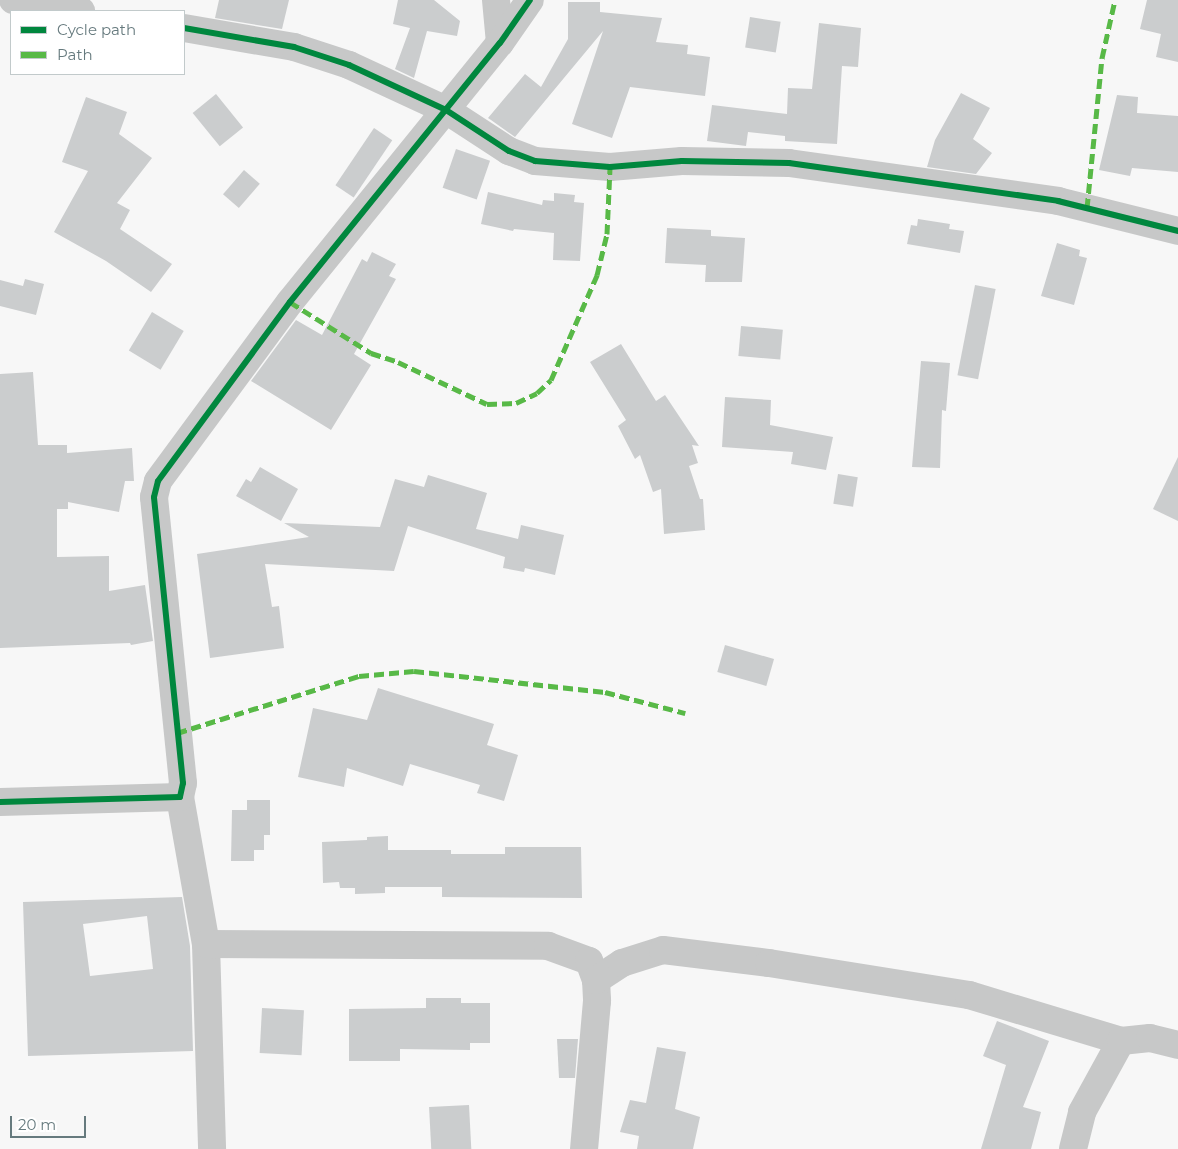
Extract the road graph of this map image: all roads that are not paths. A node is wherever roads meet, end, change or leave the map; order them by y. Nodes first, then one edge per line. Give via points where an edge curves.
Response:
1 (13, 0) edge
2 (496, 0) edge
3 (530, 0) edge
4 (75, 10) edge
5 (185, 28) edge
6 (500, 44) junction
7 (446, 110) junction
8 (1178, 231) edge
9 (180, 797) junction
10 (0, 802) edge
11 (206, 944) junction
12 (596, 980) junction
13 (1121, 1041) junction
14 (1178, 1045) edge
15 (212, 1149) edge
16 (584, 1149) edge
17 (1073, 1149) edge

1 - 4 street
2 - 6 street
3 - 6 street
5 - 7 street via 294,47 325,56
6 - 7 street
7 - 8 street via 509,150 535,161 610,167 682,161 789,163 1058,201
7 - 9 street via 290,302 158,481 154,504 183,783
9 - 10 street
9 - 11 street
11 - 12 street via 548,946 589,961
11 - 15 street
12 - 13 street via 622,963 662,950 769,963 969,995
12 - 16 street via 598,1001
13 - 14 street via 1150,1038
13 - 17 street via 1082,1112

